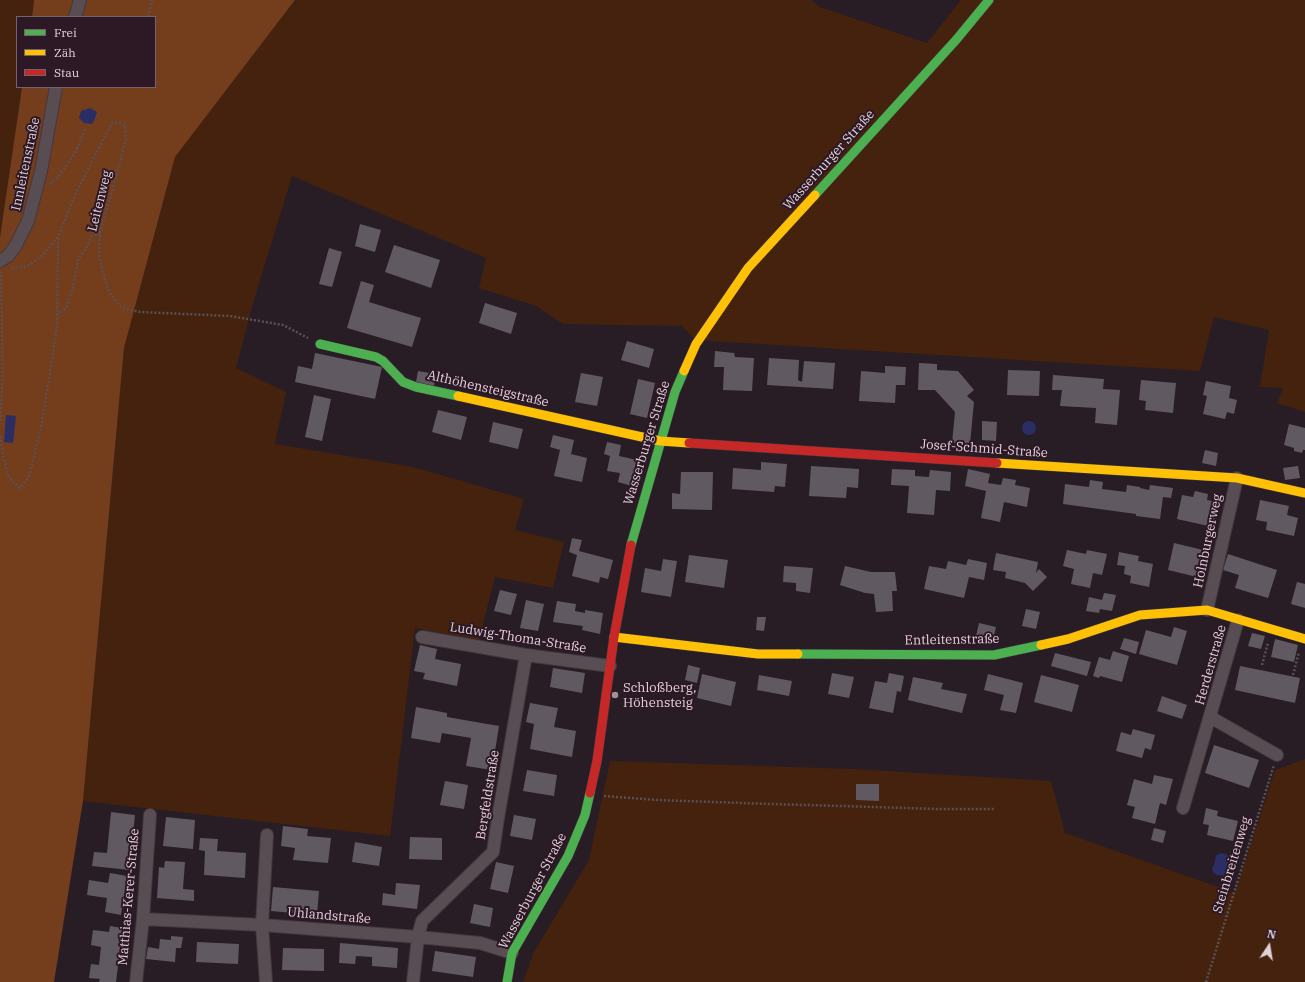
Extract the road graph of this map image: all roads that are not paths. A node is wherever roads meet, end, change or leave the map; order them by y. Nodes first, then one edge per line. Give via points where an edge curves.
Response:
1 (80, 0) edge
2 (989, 0) edge
3 (75, 16) edge
4 (56, 88) edge
5 (0, 261) edge
6 (320, 344) road end
7 (660, 441) junction
8 (1236, 478) junction
9 (1305, 493) edge
10 (1207, 610) junction
11 (1238, 620) junction
12 (422, 637) dead end
13 (614, 637) junction
14 (1304, 638) edge
15 (526, 655) junction
16 (610, 666) junction
17 (1210, 717) junction
18 (1277, 755) road end
19 (1183, 808) dead end
20 (150, 815) dead end
21 (267, 835) dead end
22 (142, 919) junction
23 (262, 925) junction
24 (418, 937) junction
25 (512, 953) junction
26 (136, 982) edge
27 (266, 982) edge
28 (412, 982) edge
29 (507, 982) edge

1 - 3 street
2 - 7 street, Wasserburger Straße via 748,268 696,344 675,392
4 - 5 street, Innleitenstraße via 41,171 28,221 15,247
6 - 7 street, Althöhensteigstraße via 376,357 403,382 416,387
7 - 8 street, Josef-Schmid-Straße
7 - 13 street, Wasserburger Straße via 632,540
8 - 9 street, Josef-Schmid-Straße
8 - 10 street, Holnburgerweg
10 - 11 street, Entleitenstraße
10 - 13 street, Entleitenstraße via 1140,615 1068,640 994,655 758,654
11 - 14 street, Entleitenstraße
11 - 17 street, Herderstraße
12 - 15 street, Ludwig-Thoma-Straße
13 - 16 street, Wasserburger Straße
15 - 16 street, Ludwig-Thoma-Straße
15 - 24 street, Bergfeldstraße via 493,852 422,921
16 - 25 street, Wasserburger Straße via 597,761 585,816 568,856
17 - 18 street, Herderstraße
17 - 19 street, Herderstraße
20 - 22 street, Matthias-Kerer-Straße
21 - 23 street
22 - 23 street, Uhlandstraße
22 - 26 street, Matthias-Kerer-Straße
23 - 24 street, Uhlandstraße
23 - 27 street
24 - 25 street, Uhlandstraße via 480,943
24 - 28 street, Bergfeldstraße
25 - 29 street, Wasserburger Straße

